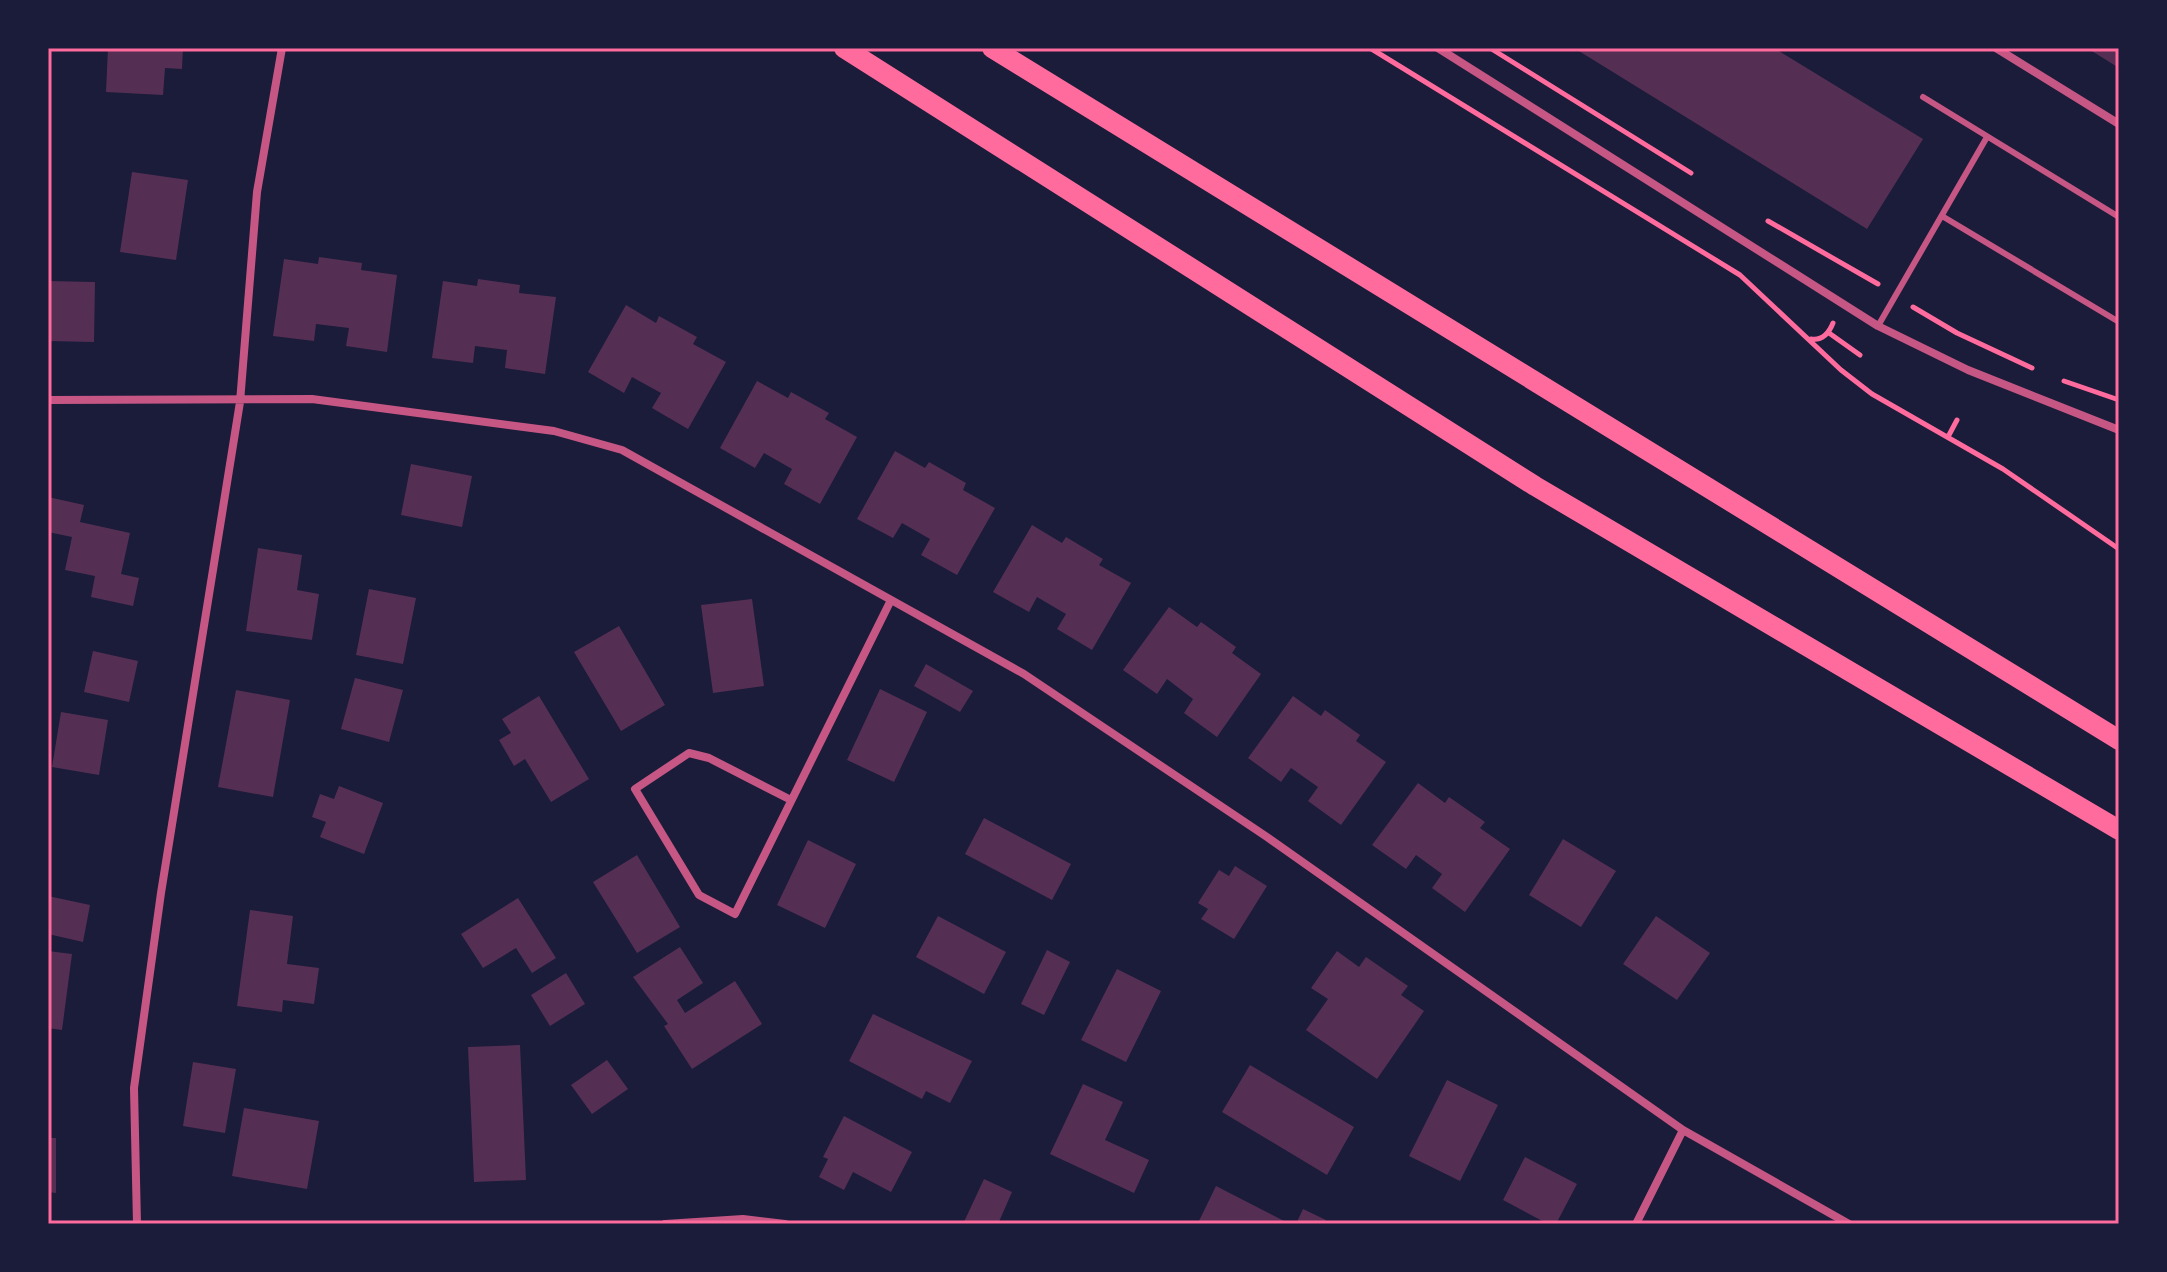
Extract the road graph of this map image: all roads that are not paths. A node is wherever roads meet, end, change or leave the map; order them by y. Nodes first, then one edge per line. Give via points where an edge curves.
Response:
1 (282, 48) edge
2 (844, 48) edge
3 (992, 48) edge
4 (1438, 48) edge
5 (1996, 48) edge
6 (1923, 97) dead end
7 (2119, 124) edge
8 (1987, 137) junction
9 (1942, 216) junction
10 (2119, 217) edge
11 (2119, 322) edge
12 (1878, 326) junction
13 (48, 400) edge
14 (240, 402) junction
15 (2119, 430) edge
16 (891, 600) junction
17 (2119, 740) edge
18 (789, 799) junction
19 (2119, 830) edge
20 (1683, 1130) junction
21 (137, 1224) edge
22 (665, 1224) edge
23 (785, 1224) edge
24 (1636, 1224) edge
25 (1849, 1224) edge

1 - 14 street via 257,192
2 - 19 main road via 1535,486
3 - 17 main road
4 - 12 street
5 - 7 street
6 - 8 lane
8 - 9 lane
8 - 10 lane
9 - 11 lane
9 - 12 lane
12 - 15 street via 1968,370
13 - 14 street
14 - 16 street via 312,399 554,431 622,450
14 - 21 street via 134,1088
16 - 18 street
16 - 20 street via 1024,674 1138,748
18 - 18 street via 735,914 699,895 635,789 689,753
20 - 24 street
20 - 25 street
22 - 23 street via 743,1219

